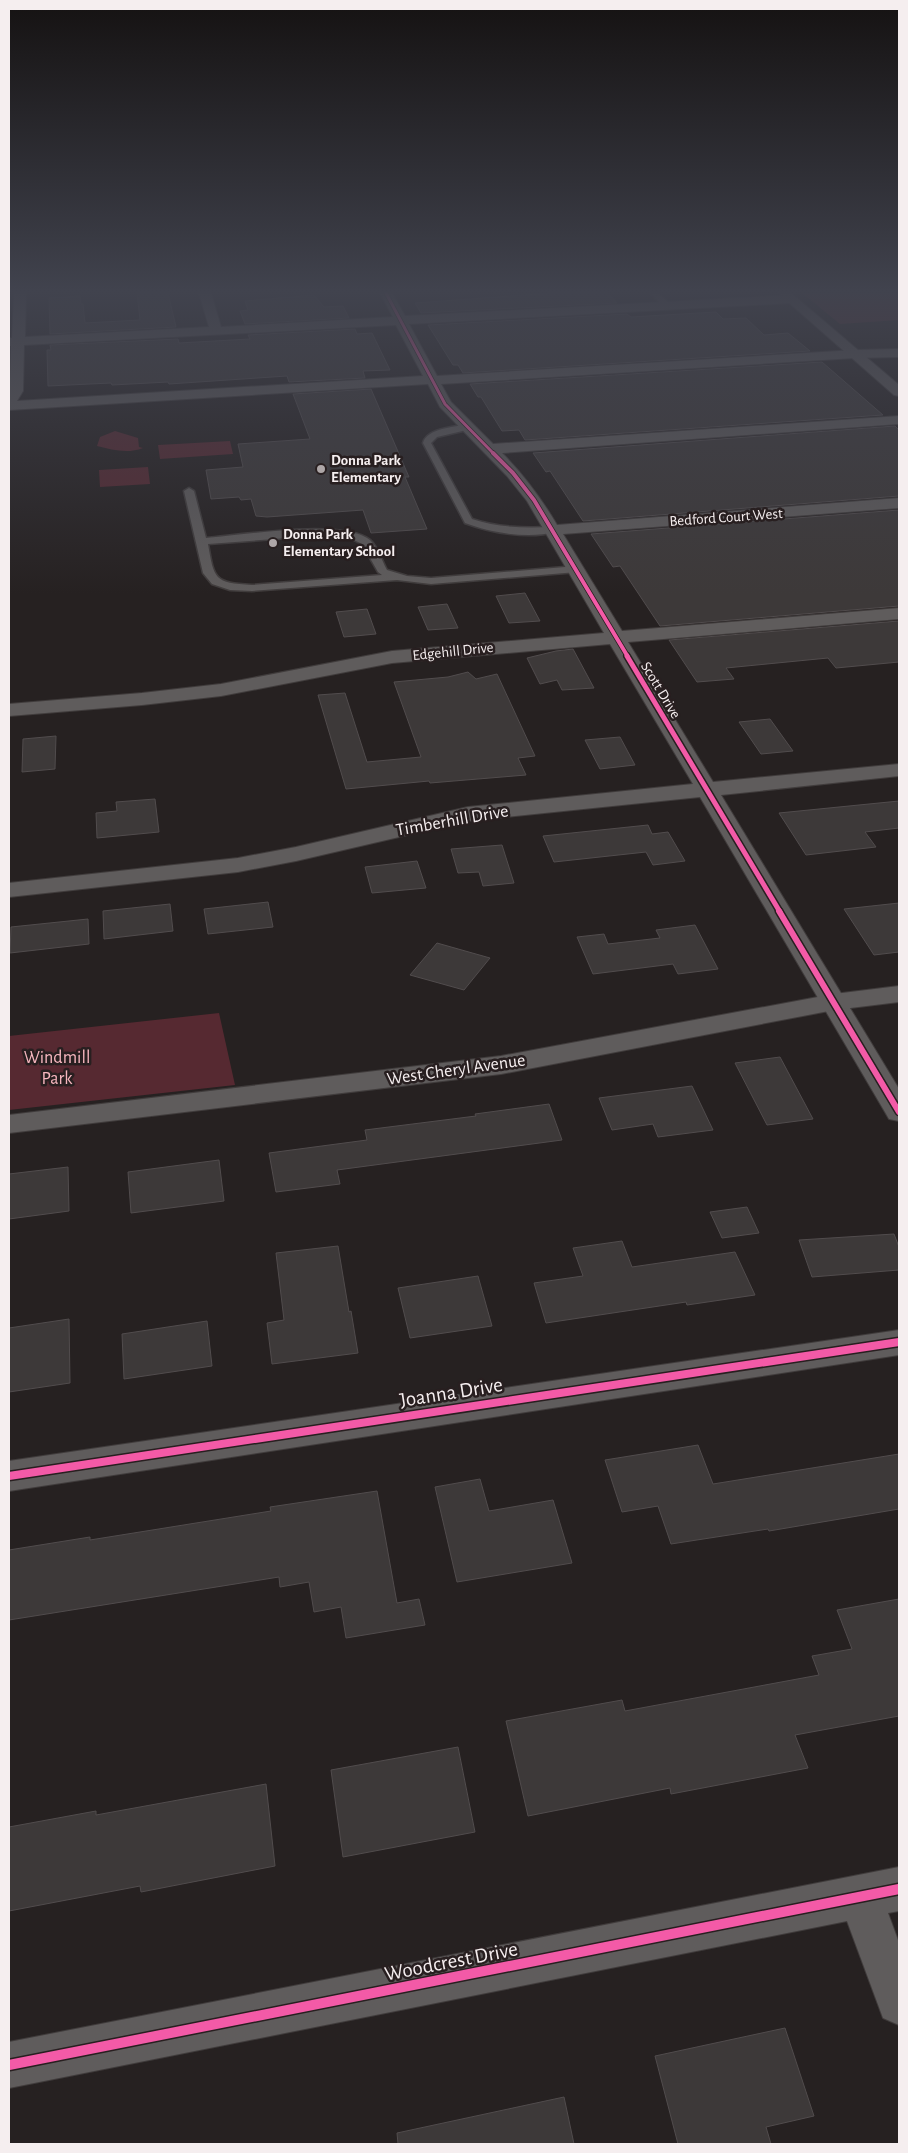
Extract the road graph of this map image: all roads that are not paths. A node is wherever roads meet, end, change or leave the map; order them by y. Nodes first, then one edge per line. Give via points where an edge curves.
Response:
1 (212, 393) edge
2 (439, 393) edge
3 (9, 406) edge
4 (899, 420) edge
5 (468, 427) junction
6 (490, 449) junction
7 (189, 491) dead end
8 (899, 503) edge
9 (552, 530) junction
10 (202, 541) junction
11 (577, 569) junction
12 (395, 577) junction
13 (899, 613) edge
14 (616, 638) junction
15 (9, 710) edge
16 (899, 770) edge
17 (705, 789) junction
18 (9, 890) edge
19 (899, 994) edge
20 (834, 1002) junction
21 (899, 1112) edge
22 (9, 1124) edge
23 (899, 1342) edge
24 (9, 1476) edge
25 (880, 1893) edge
26 (899, 2002) edge
27 (9, 2065) edge

1 - 3 street
2 - 5 street, Scott Drive
4 - 6 street
5 - 6 street, Scott Drive
5 - 9 lane via 434,435 427,443 468,521 507,530
6 - 9 street, Scott Drive via 534,500
7 - 10 lane
8 - 9 street, Bedford Court West
9 - 11 street, Scott Drive
10 - 12 lane via 331,531 356,536 366,542 383,572
10 - 12 lane via 208,573 216,582 230,587
11 - 12 lane via 431,581
11 - 14 street, Scott Drive
13 - 14 street, Edgehill Drive
14 - 15 street, Edgehill Drive via 392,657 220,690
14 - 17 street, Scott Drive
16 - 17 street, Timberhill Drive
17 - 18 street, Timberhill Drive via 468,814 239,865
17 - 20 street, Scott Drive
19 - 20 street, West Cheryl Avenue
20 - 21 street, Scott Drive
20 - 22 street, West Cheryl Avenue via 502,1064
23 - 24 street, Joanna Drive
25 - 26 street
25 - 27 street, Woodcrest Drive

